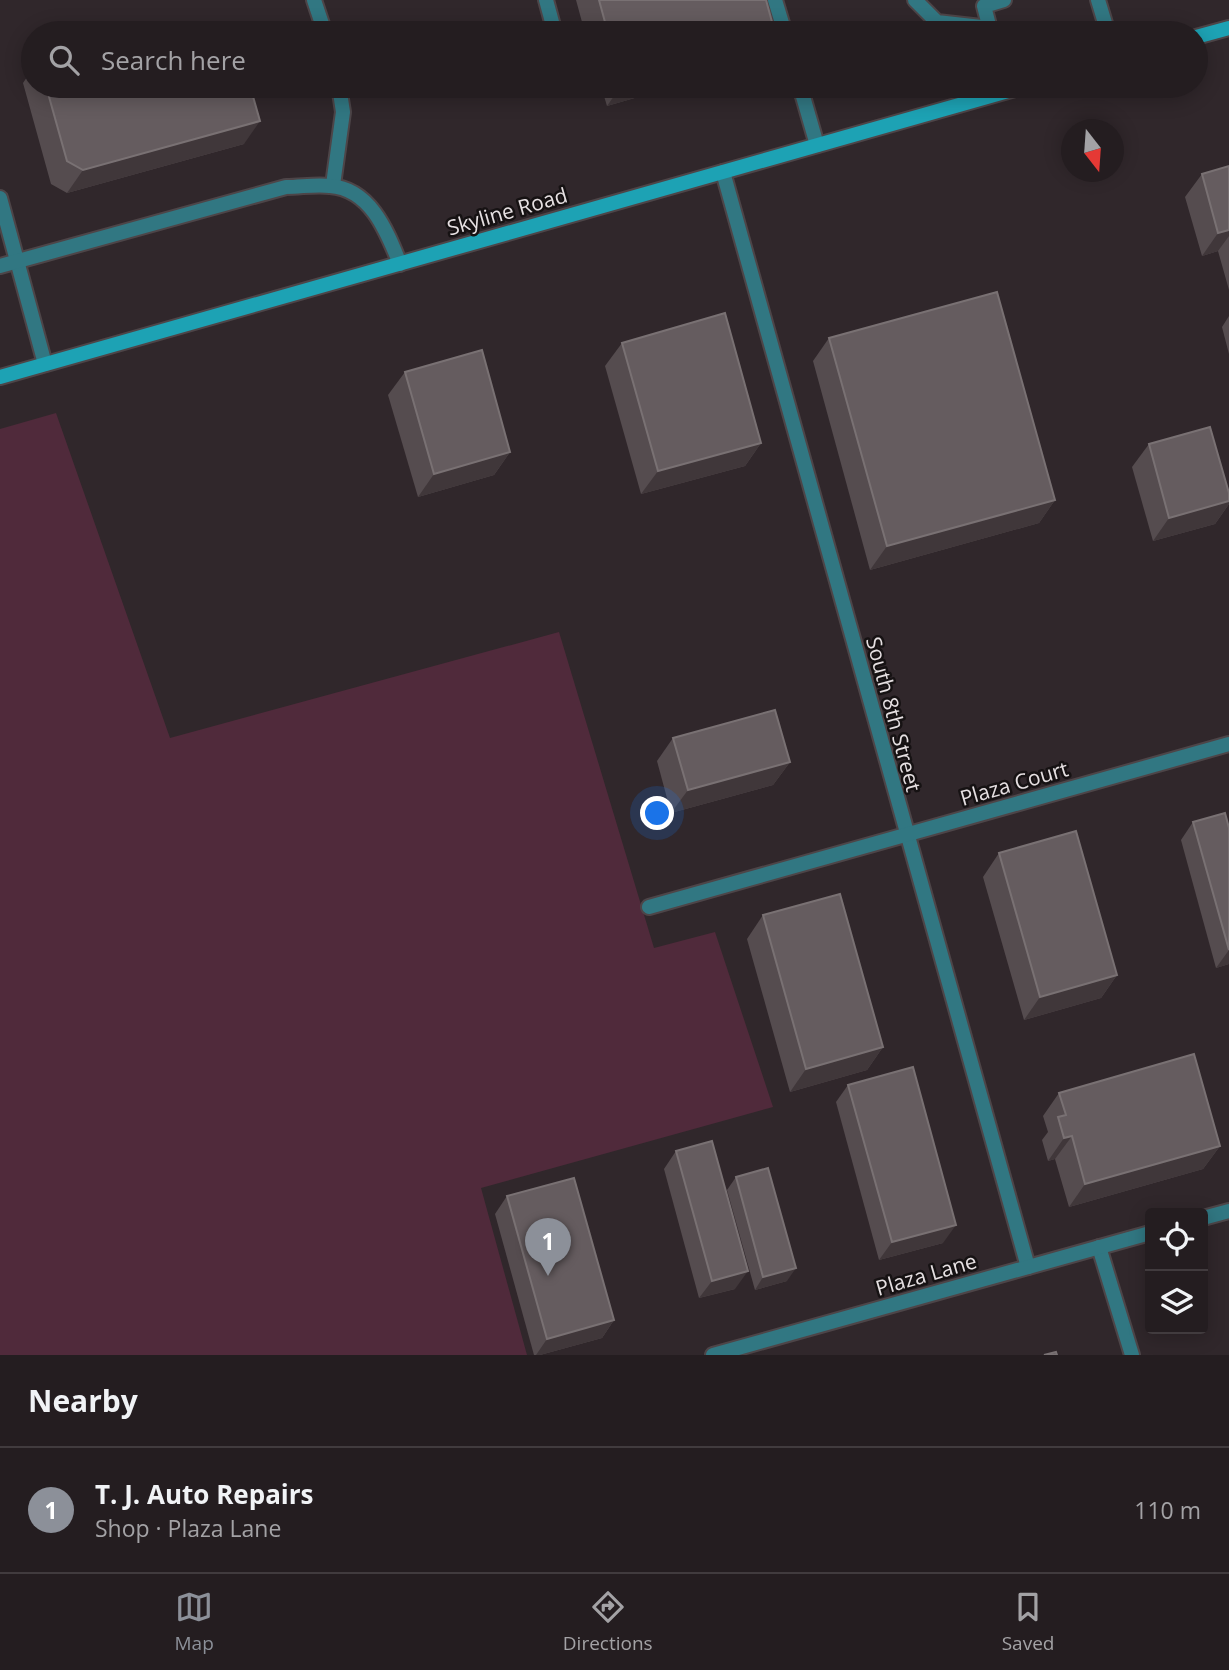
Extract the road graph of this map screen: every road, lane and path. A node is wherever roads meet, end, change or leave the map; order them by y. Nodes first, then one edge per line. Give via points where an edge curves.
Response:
1 (314, 0) edge
2 (546, 0) edge
3 (775, 0) edge
4 (915, 0) edge
5 (1004, 0) edge
6 (1098, 0) edge
7 (321, 21) edge
8 (552, 21) edge
9 (781, 21) edge
10 (936, 21) edge
11 (988, 21) edge
12 (1104, 21) edge
13 (1229, 28) edge
14 (1208, 34) edge
15 (341, 98) edge
16 (803, 98) edge
17 (973, 98) edge
18 (817, 145) junction
19 (723, 172) junction
20 (333, 186) junction
21 (0, 198) edge
22 (17, 261) junction
23 (400, 264) junction
24 (0, 266) edge
25 (45, 364) junction
26 (0, 377) edge
27 (1229, 744) edge
28 (905, 835) junction
29 (649, 907) dead end
30 (1229, 1211) edge
31 (1208, 1217) edge
32 (1145, 1234) edge
33 (1099, 1247) junction
34 (1028, 1267) junction
35 (713, 1355) edge
36 (1132, 1355) edge

1 - 7 street
2 - 8 street
3 - 9 street
4 - 10 street
5 - 11 street via 984,6
6 - 12 street
13 - 14 main road
15 - 20 street
16 - 18 street
17 - 18 main road, Skyline Road
18 - 19 main road, Skyline Road
19 - 23 main road, Skyline Road
19 - 28 street, South 8th Street
20 - 22 street via 286,187
20 - 23 street via 361,198 383,222
21 - 22 street
22 - 24 street
22 - 25 street
23 - 25 main road, Skyline Road
25 - 26 main road, Skyline Road
27 - 28 street, Plaza Court
28 - 29 street, Plaza Court
28 - 34 street, South 8th Street
30 - 31 street
32 - 33 street, Plaza Lane
33 - 34 street, Plaza Lane
33 - 36 street
34 - 35 street, Plaza Lane

